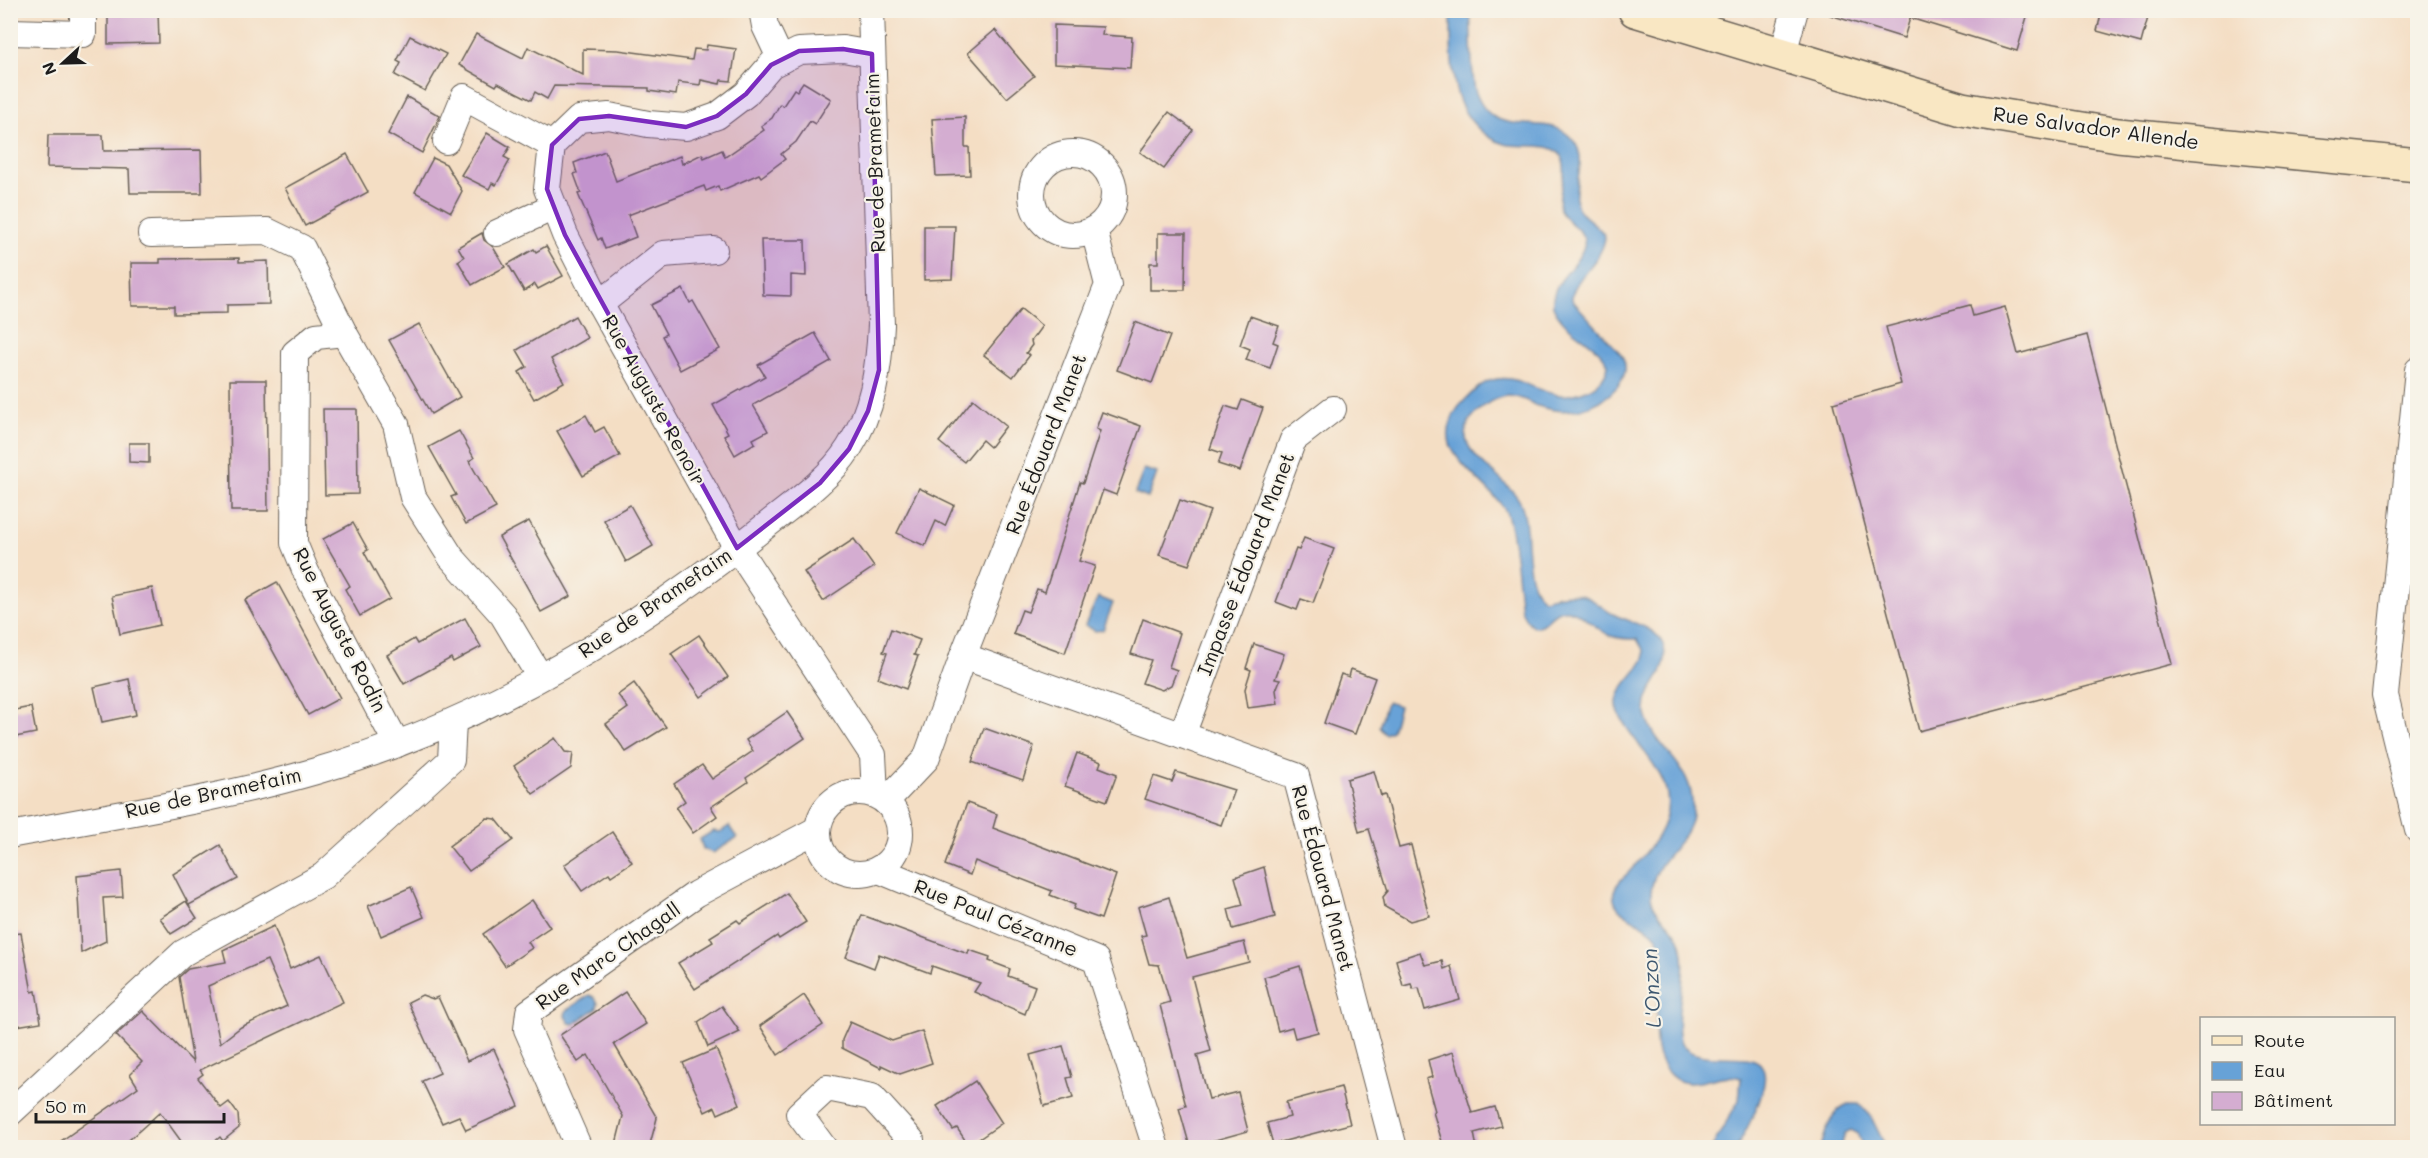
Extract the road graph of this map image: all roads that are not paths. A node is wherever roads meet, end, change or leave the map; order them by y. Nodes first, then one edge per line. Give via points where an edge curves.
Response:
1 (83, 10) edge
2 (762, 10) edge
3 (872, 10) edge
4 (1635, 10) edge
5 (1795, 10) edge
6 (10, 32) edge
7 (872, 54) junction
8 (1782, 57) junction
9 (781, 60) junction
10 (446, 141) dead end
11 (552, 145) junction
12 (2418, 165) edge
13 (554, 207) junction
14 (1094, 230) dead end
15 (497, 232) dead end
16 (151, 234) dead end
17 (714, 250) dead end
18 (600, 304) junction
19 (344, 333) junction
20 (2418, 370) edge
21 (1333, 409) dead end
22 (738, 549) junction
23 (963, 656) junction
24 (540, 676) junction
25 (453, 722) junction
26 (1182, 735) junction
27 (397, 744) junction
28 (881, 797) junction
29 (816, 830) junction
30 (2418, 830) edge
31 (10, 835) edge
32 (879, 870) junction
33 (10, 1113) edge
34 (579, 1148) edge
35 (825, 1148) edge
36 (910, 1148) edge
37 (1156, 1148) edge
38 (1394, 1148) edge

1 - 6 street via 83,34
2 - 9 street
3 - 7 street, Rue de Bramefaim
4 - 8 street, Rue Salvador Allende
5 - 8 street
7 - 9 street via 843,49 799,51
7 - 22 street, Rue de Bramefaim via 881,325 879,370 868,411 849,449 820,483
8 - 12 street, Rue Salvador Allende via 1973,111 2118,135
9 - 11 street via 717,116 686,127 609,116 579,118
10 - 11 street via 464,98
11 - 13 street via 547,189
13 - 15 street
13 - 18 street
14 - 23 street, Rue Édouard Manet via 1108,285
16 - 19 street via 267,231 302,248
17 - 18 street, Rue Auguste Renoir via 663,254
18 - 22 street, Rue Auguste Renoir
19 - 24 street via 396,424 413,497 451,557 503,615
19 - 27 street, Rue Auguste Rodin via 316,336 295,353 294,543
20 - 30 street via 2385,695
21 - 26 street, Impasse Édouard Manet via 1293,440
22 - 24 street, Rue de Bramefaim via 604,640
22 - 28 street via 873,755
23 - 26 street, Rue Édouard Manet
23 - 28 street, Rue Édouard Manet via 926,759
24 - 25 street, Rue de Bramefaim
25 - 27 street, Rue de Bramefaim
25 - 33 street via 451,760 323,876 183,953
26 - 38 street, Rue Édouard Manet via 1296,776
27 - 31 street, Rue de Bramefaim via 317,771 249,788
28 - 29 street via 849,792 826,805
28 - 32 street via 900,824 897,850
29 - 32 street via 821,852 836,869 857,876
29 - 34 street, Rue Marc Chagall via 696,894 529,1012 527,1029
32 - 37 street, Rue Paul Cézanne via 1096,960
35 - 36 street via 799,1114 827,1088 872,1097 911,1140

